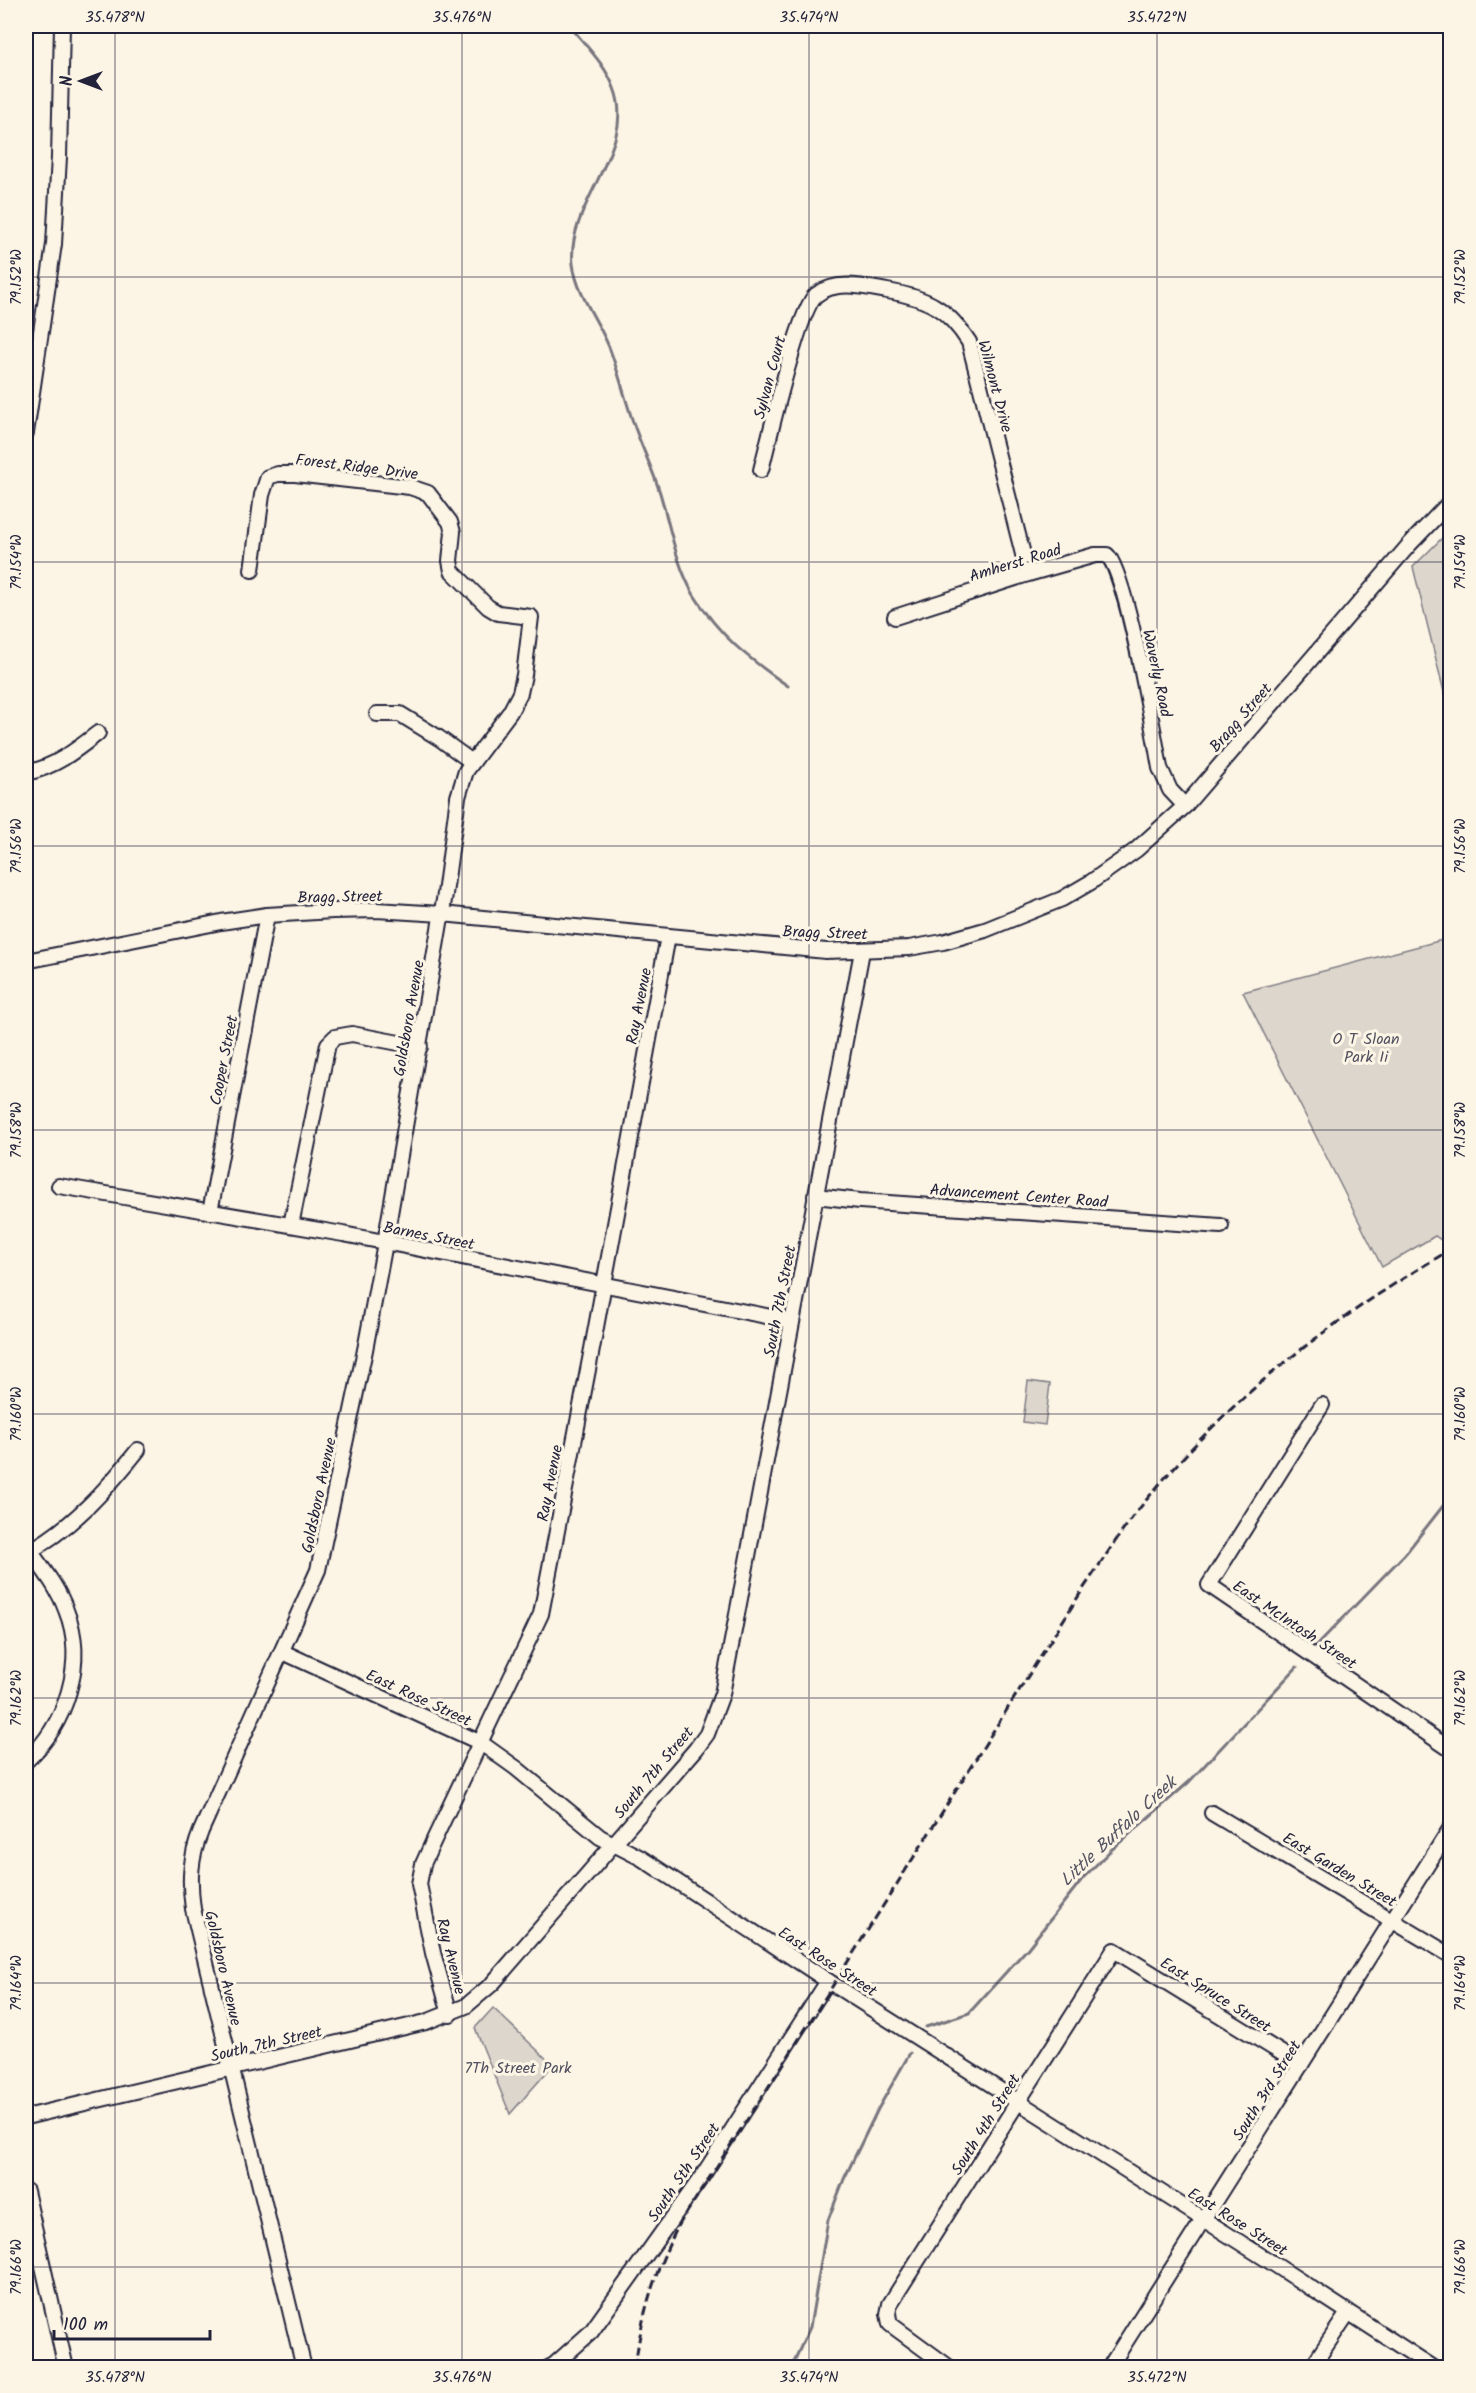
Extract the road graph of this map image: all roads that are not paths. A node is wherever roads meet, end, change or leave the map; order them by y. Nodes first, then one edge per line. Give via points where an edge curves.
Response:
1 (62, 26) edge
2 (815, 296) joint
3 (26, 433) edge
4 (761, 470) dead end
5 (1450, 502) edge
6 (1095, 555) joint
7 (252, 570) dead end
8 (1028, 574) junction
9 (531, 617) joint
10 (895, 617) dead end
11 (377, 714) dead end
12 (98, 733) dead end
13 (472, 762) junction
14 (26, 773) edge
15 (1185, 806) junction
16 (442, 914) junction
17 (267, 915) junction
18 (668, 936) junction
19 (862, 951) junction
20 (26, 961) edge
21 (420, 1047) junction
22 (60, 1186) dead end
23 (815, 1196) junction
24 (210, 1212) junction
25 (291, 1225) junction
26 (1221, 1226) dead end
27 (385, 1243) junction
28 (603, 1285) junction
29 (792, 1321) junction
30 (1323, 1405) dead end
31 (138, 1450) dead end
32 (28, 1552) edge
33 (283, 1652) junction
34 (481, 1743) junction
35 (1450, 1749) edge
36 (26, 1761) edge
37 (1212, 1813) dead end
38 (1450, 1829) edge
39 (614, 1844) junction
40 (1393, 1920) junction
41 (1114, 1950) joint
42 (1450, 1955) edge
43 (828, 1981) junction
44 (450, 2014) junction
45 (1301, 2065) junction
46 (231, 2068) junction
47 (1018, 2102) junction
48 (26, 2117) edge
49 (26, 2191) edge
50 (1204, 2219) junction
51 (1348, 2313) junction
52 (66, 2367) edge
53 (304, 2367) edge
54 (548, 2367) edge
55 (950, 2367) edge
56 (1109, 2367) edge
57 (1311, 2367) edge
58 (1434, 2367) edge

1 - 3 street via 54,244
2 - 4 street, Sylvan Court via 797,334
2 - 8 street, Wilmont Drive via 833,287 855,286 907,294 935,305 956,321 969,342
5 - 15 street, Bragg Street
6 - 8 street, Amherst Road
6 - 15 street, Waverly Road via 1107,555 1116,566 1160,768 1170,790
7 - 9 street, Forest Ridge Drive via 261,495 268,477 295,474 410,487 428,493 450,522 452,571 498,613
8 - 10 street, Amherst Road
9 - 13 street, Goldsboro Avenue via 520,693
11 - 13 street via 400,714
12 - 14 street via 64,759
13 - 16 street, Goldsboro Avenue via 458,797
15 - 19 street, Bragg Street via 1136,850 1062,899 1019,918 943,942
16 - 17 street, Bragg Street via 376,910
16 - 18 street, Bragg Street
16 - 21 street, Goldsboro Avenue
17 - 20 street, Bragg Street
17 - 24 street, Cooper Street
18 - 19 street, Bragg Street
18 - 28 street, Ray Avenue
19 - 23 street, South 7th Street
21 - 25 street via 352,1034 328,1044
21 - 27 street, Goldsboro Avenue
22 - 24 street, Barnes Street
23 - 26 street, Advancement Center Road
23 - 29 street, South 7th Street
24 - 25 street, Barnes Street
25 - 27 street, Barnes Street
27 - 28 street, Barnes Street
27 - 33 street, Goldsboro Avenue via 327,1537 318,1570
28 - 29 street, Barnes Street
28 - 34 street, Ray Avenue via 541,1614
29 - 39 street, South 7th Street via 717,1712 696,1749
30 - 35 street, East McIntosh Street via 1209,1585
31 - 32 street via 93,1502
32 - 36 street via 51,1581 66,1610 73,1662 62,1711 50,1735
33 - 34 street, East Rose Street
33 - 46 street, Goldsboro Avenue via 213,1802 191,1863 193,1909
34 - 39 street, East Rose Street
34 - 44 street, Ray Avenue via 420,1875 433,1953
37 - 40 street, East Garden Street
38 - 40 street, South 3rd Street
39 - 43 street, East Rose Street
39 - 44 street, South 7th Street via 492,1984
40 - 42 street, East Garden Street
40 - 45 street, South 3rd Street
41 - 45 street, East Spruce Street
41 - 47 street, South 4th Street
43 - 47 street, East Rose Street
43 - 54 street, South 5th Street via 706,2170 591,2332
44 - 46 street, South 7th Street
45 - 50 street, South 3rd Street
46 - 48 street, South 7th Street
46 - 53 street, Goldsboro Avenue
47 - 50 street, East Rose Street
47 - 55 street, South 4th Street via 890,2304 888,2317 899,2333
49 - 52 street
50 - 51 street, East Rose Street
50 - 56 street, South 3rd Street
51 - 57 street
51 - 58 street, East Rose Street

